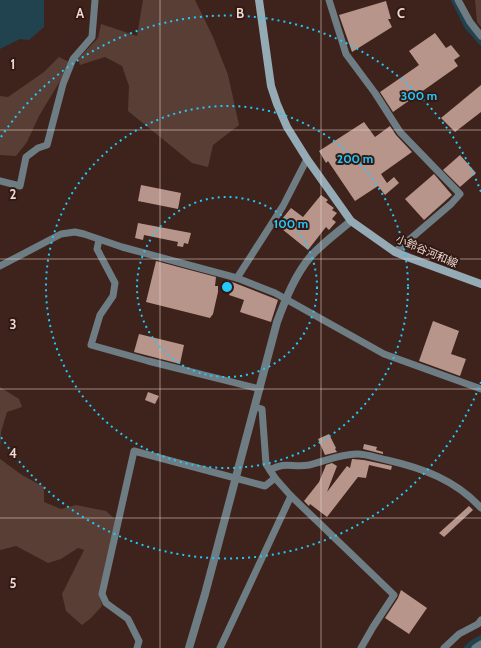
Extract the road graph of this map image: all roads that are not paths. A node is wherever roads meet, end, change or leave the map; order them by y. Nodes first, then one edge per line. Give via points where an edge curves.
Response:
1 (95, 0) edge
2 (259, 0) edge
3 (329, 0) edge
4 (458, 0) edge
5 (481, 36) edge
6 (308, 160) junction
7 (0, 181) edge
8 (351, 221) junction
9 (98, 240) junction
10 (396, 252) junction
11 (0, 266) edge
12 (237, 278) junction
13 (481, 284) edge
14 (285, 299) junction
15 (260, 389) junction
16 (481, 389) edge
17 (255, 407) junction
18 (270, 470) junction
19 (236, 478) junction
20 (276, 478) junction
21 (292, 496) junction
22 (481, 508) edge
23 (481, 620) edge
24 (481, 644) edge
25 (137, 648) edge
26 (189, 648) edge
27 (220, 648) edge
28 (361, 648) edge
29 (444, 648) edge
30 (475, 648) edge

1 - 7 street via 92,38 73,59 63,84 47,144 26,157 20,186
2 - 6 main road, 小鈴谷河和線 via 271,86 287,127
3 - 10 street via 346,54 400,132 460,194
4 - 5 street
6 - 8 main road, 小鈴谷河和線
6 - 12 street via 283,206
8 - 10 main road, 小鈴谷河和線
8 - 14 street via 312,255
9 - 11 street via 75,232 61,234
9 - 12 street
9 - 15 street via 98,249 116,283 113,296 100,316 91,345
10 - 13 main road, 小鈴谷河和線
12 - 14 street
14 - 15 street
14 - 16 street via 384,354
15 - 17 street
17 - 18 street via 262,409 264,452
17 - 19 street
18 - 20 street
18 - 22 street via 280,465 308,465 347,455 368,455 433,473 455,485
19 - 20 street via 265,486
19 - 25 street via 134,450 102,594 106,603 128,619 139,640
19 - 26 street
20 - 21 street
21 - 27 street
21 - 28 street via 394,595
23 - 29 street via 459,634
24 - 30 street

